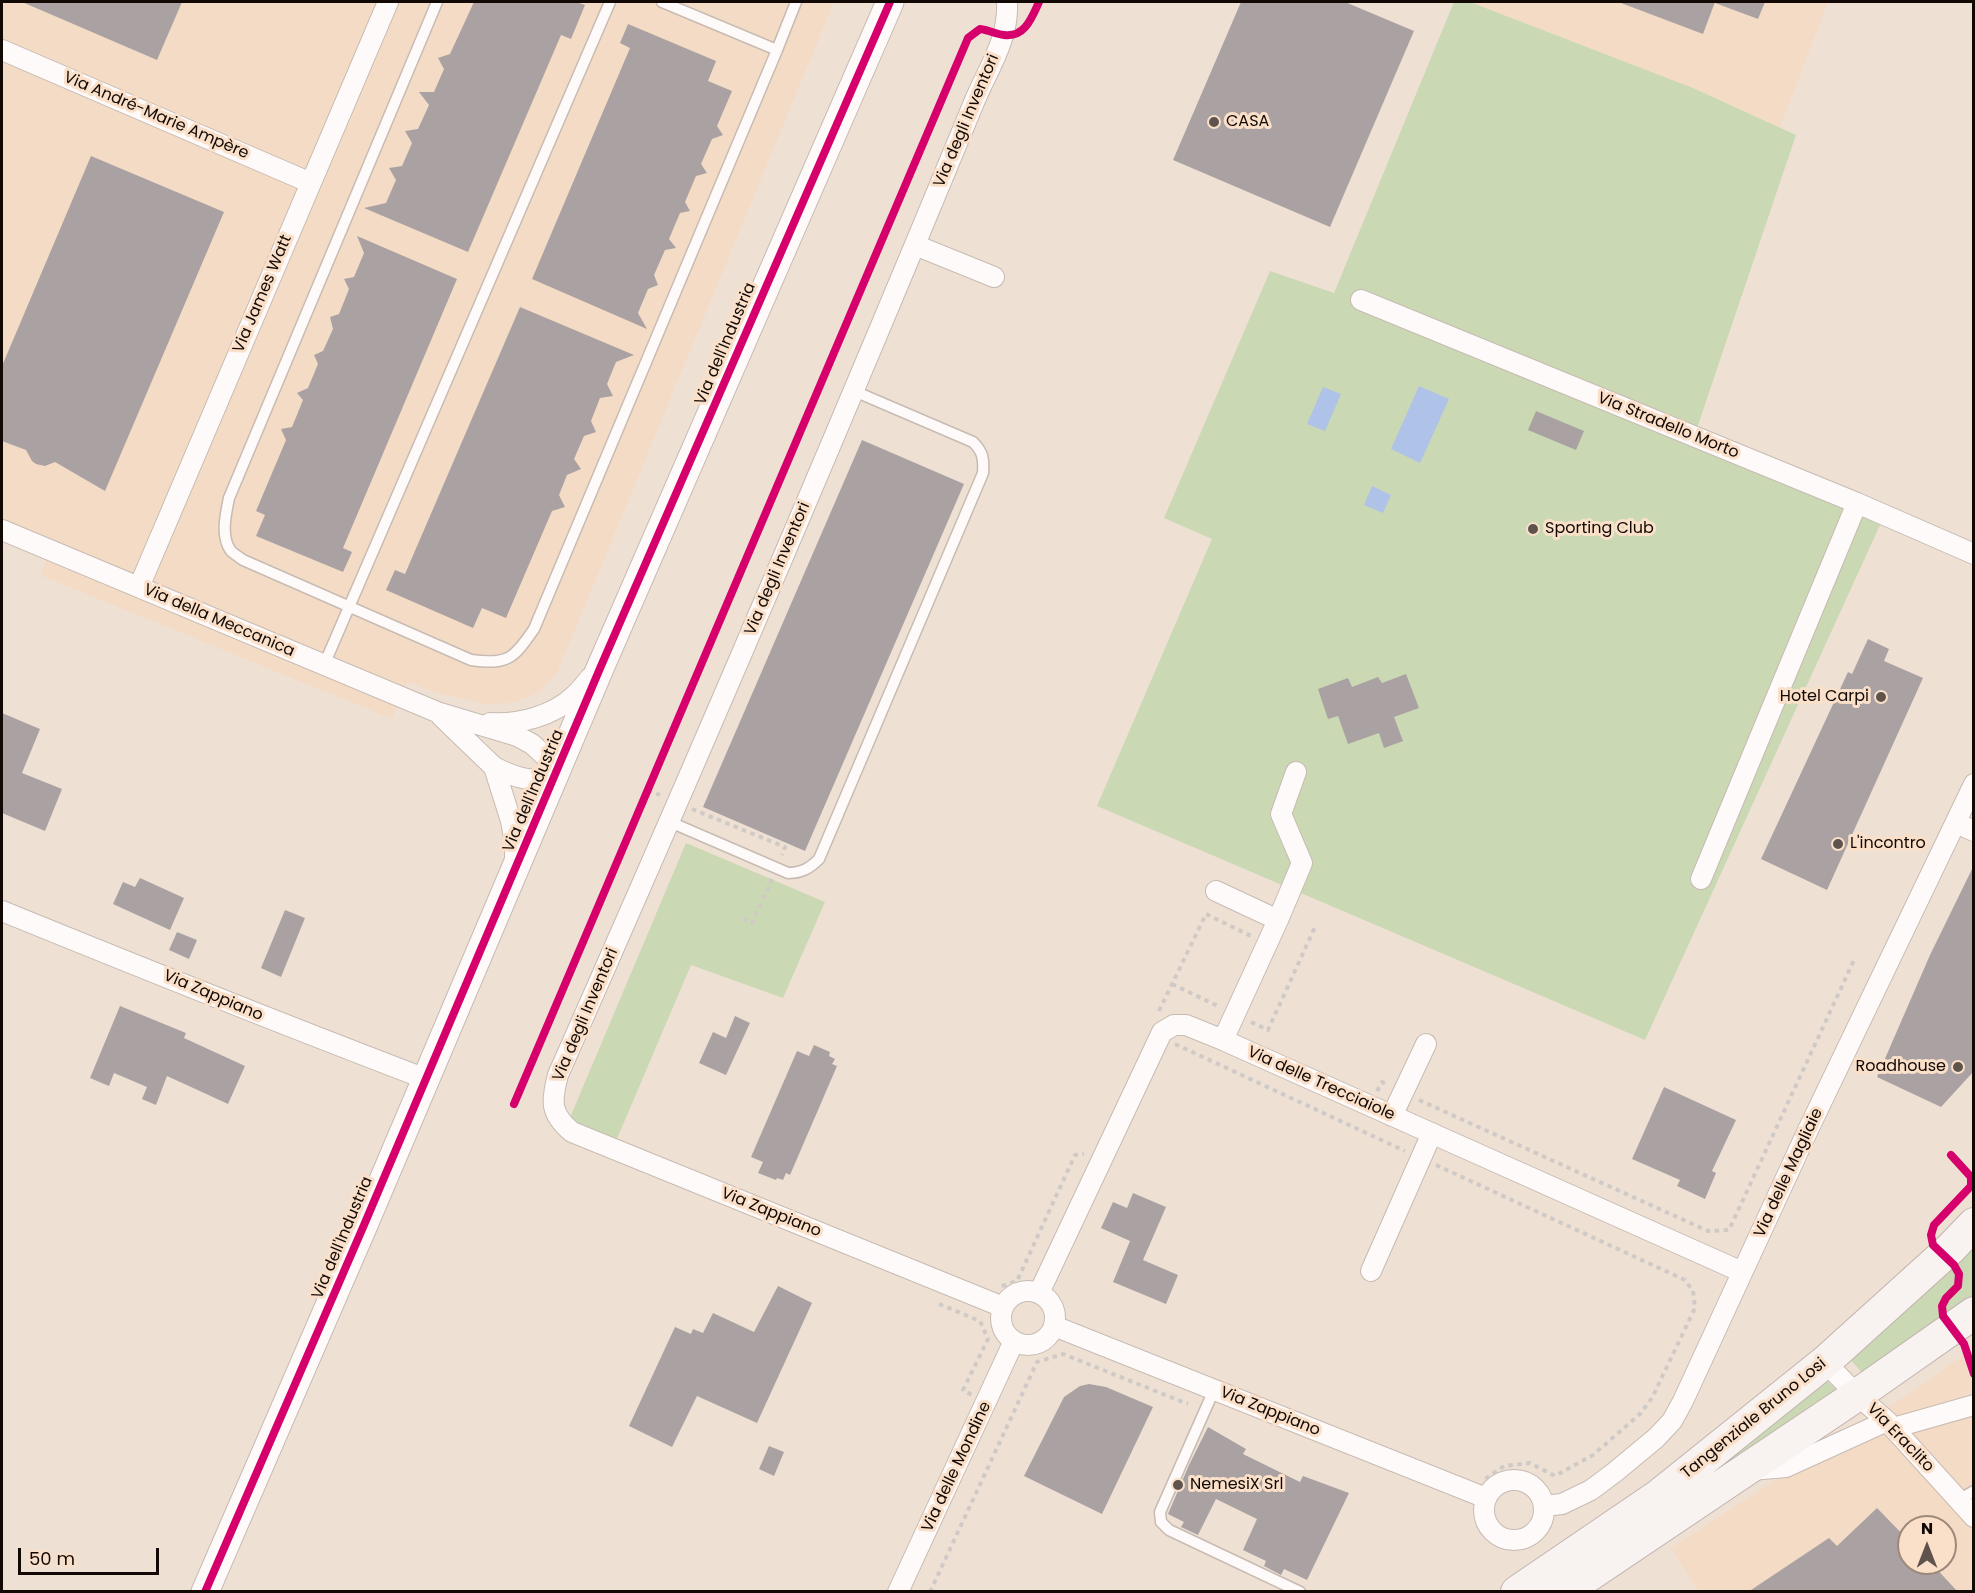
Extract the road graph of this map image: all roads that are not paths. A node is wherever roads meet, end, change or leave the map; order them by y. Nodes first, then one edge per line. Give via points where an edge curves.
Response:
1 (388, 2) edge
2 (437, 2) edge
3 (610, 2) edge
4 (662, 2) edge
5 (796, 2) edge
6 (890, 2) edge
7 (993, 2) edge
8 (1007, 2) edge
9 (1005, 35) junction
10 (2, 50) edge
11 (777, 50) junction
12 (311, 183) junction
13 (915, 245) junction
14 (994, 277) dead end
15 (1361, 300) dead end
16 (854, 391) junction
17 (1857, 503) junction
18 (2, 530) edge
19 (1974, 554) edge
20 (139, 587) junction
21 (349, 607) junction
22 (324, 665) junction
23 (601, 666) junction
24 (437, 712) junction
25 (494, 767) junction
26 (1296, 772) dead end
27 (555, 776) junction
28 (1974, 784) edge
29 (670, 822) junction
30 (1965, 827) edge
31 (515, 869) junction
32 (1701, 879) dead end
33 (1215, 891) dead end
34 (2, 911) edge
35 (1278, 920) junction
36 (1223, 1040) junction
37 (1426, 1044) dead end
38 (426, 1079) junction
39 (553, 1103) joint
40 (1392, 1116) junction
41 (1432, 1133) junction
42 (1974, 1224) edge
43 (1371, 1271) dead end
44 (1742, 1272) junction
45 (1039, 1293) junction
46 (1003, 1307) junction
47 (1974, 1314) edge
48 (1054, 1326) junction
49 (1014, 1341) junction
50 (1826, 1362) junction
51 (1214, 1390) junction
52 (1857, 1395) junction
53 (1974, 1405) edge
54 (1890, 1425) junction
55 (1745, 1471) junction
56 (1966, 1495) edge
57 (1486, 1498) junction
58 (1544, 1506) junction
59 (1974, 1517) edge
60 (205, 1592) edge
61 (898, 1592) edge
62 (1300, 1592) edge
63 (1517, 1592) edge
64 (1564, 1592) edge

1 - 12 street, Via James Watt
2 - 21 lane via 225,514 227,543 243,560
3 - 21 lane
4 - 11 lane
5 - 11 lane
6 - 23 street, Via dell'Industria
7 - 9 street, Via degli Inventori
8 - 9 street, Via degli Inventori
9 - 13 street, Via degli Inventori
10 - 12 street, Via André-Marie Ampère
11 - 21 lane via 534,629 520,650 506,660 471,660
12 - 20 street, Via James Watt
13 - 14 street
13 - 16 street, Via degli Inventori
15 - 17 street, Via Stradello Morto
16 - 29 street, Via degli Inventori
16 - 29 lane via 973,442 984,459 983,473 819,859 800,873 788,873
17 - 19 street, Via Stradello Morto
17 - 32 street
18 - 20 street, Via della Meccanica
20 - 22 street, Via della Meccanica
21 - 22 lane
22 - 24 street, Via della Meccanica
23 - 24 street, Via della Meccanica via 573,698 536,717 492,723
23 - 27 street, Via dell'Industria
24 - 25 street, Via della Meccanica
24 - 27 street, Via della Meccanica via 532,744 546,758
25 - 27 street, Via della Meccanica via 517,778 542,781
25 - 31 street, Via della Meccanica via 516,843
26 - 35 street via 1281,814 1302,863
27 - 31 street, Via dell'Industria
28 - 30 street, Via delle Magliaie
29 - 39 street, Via degli Inventori via 558,1075
30 - 44 street, Via delle Magliaie
31 - 38 street, Via dell'Industria
33 - 35 street
34 - 38 street, Via Zappiano
35 - 36 street
36 - 40 street, Via delle Trecciaiole
36 - 45 street, Via delle Trecciaiole via 1186,1025 1174,1025 1162,1032
37 - 40 street
38 - 60 street, Via dell'Industria
39 - 46 street, Via Zappiano via 561,1123 572,1132
40 - 41 street, Via delle Trecciaiole
41 - 43 street
41 - 44 street, Via delle Trecciaiole
42 - 50 main road, Tangenziale Bruno Losi
44 - 58 street, Via delle Magliaie via 1672,1421 1591,1490 1562,1504
45 - 46 street via 1014,1295
45 - 48 street via 1051,1304
46 - 49 street via 1001,1323
47 - 52 main road, Tangenziale Bruno Losi
48 - 49 street via 1038,1343
48 - 51 street, Via Zappiano
49 - 61 street, Via delle Mondine
50 - 52 street, Via Eraclito
50 - 63 main road, Tangenziale Bruno Losi via 1658,1496
51 - 57 street, Via Zappiano
51 - 62 lane via 1160,1512 1161,1522 1169,1530
52 - 54 street, Via Eraclito
52 - 55 main road, Tangenziale Bruno Losi
53 - 54 street
54 - 55 street via 1786,1467
54 - 56 street, Via Eraclito
55 - 64 main road, Tangenziale Bruno Losi
56 - 59 street, Via Eraclito
57 - 58 street via 1499,1484 1518,1480 1536,1489
57 - 58 street via 1488,1525 1494,1533 1511,1540 1520,1540 1536,1531

